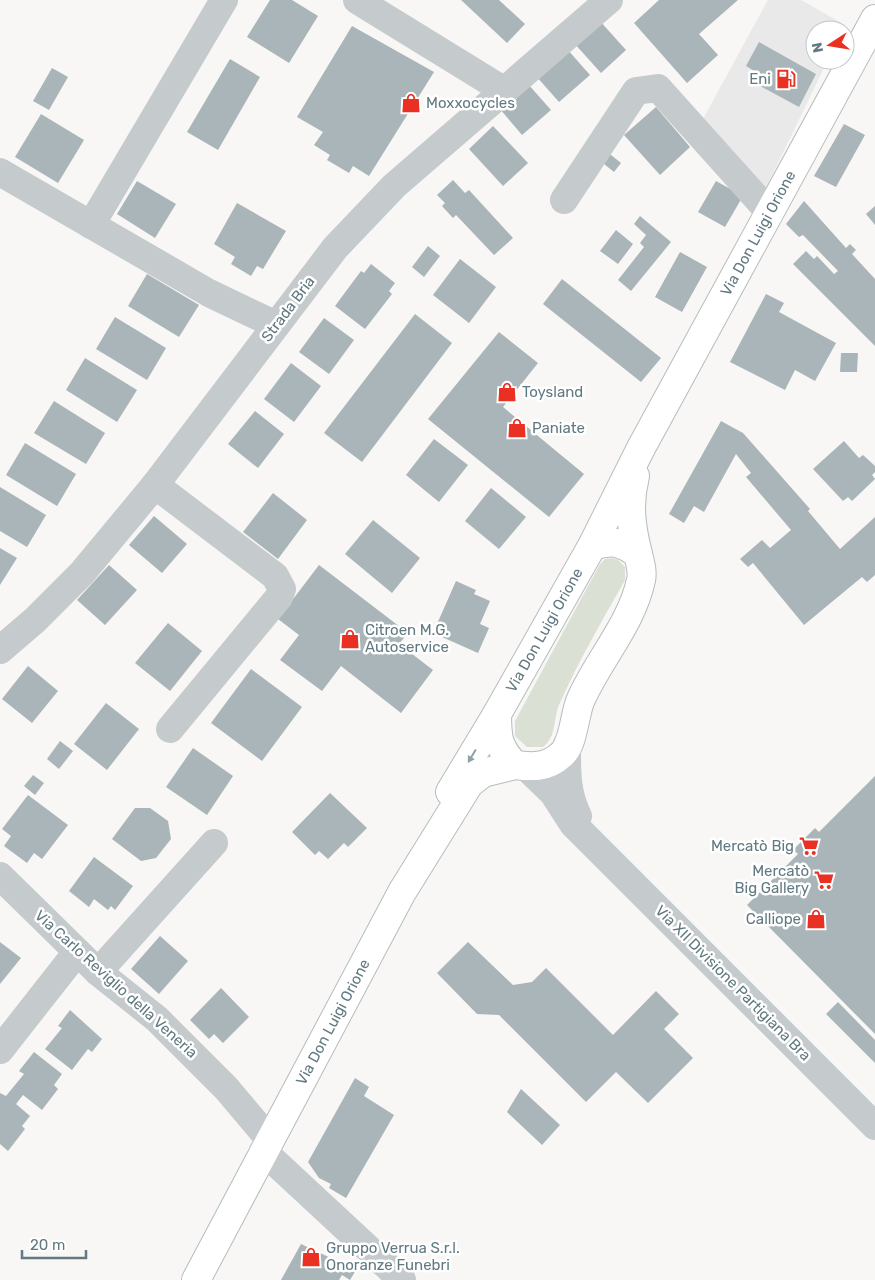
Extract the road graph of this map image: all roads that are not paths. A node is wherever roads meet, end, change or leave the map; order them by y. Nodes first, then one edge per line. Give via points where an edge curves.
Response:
1 (224, 0) edge
2 (357, 0) edge
3 (609, 0) edge
4 (875, 18) edge
5 (505, 91) junction
6 (0, 172) edge
7 (564, 200) dead end
8 (770, 213) junction
9 (91, 225) junction
10 (276, 325) junction
11 (642, 448) junction
12 (156, 485) junction
13 (592, 546) junction
14 (638, 554) junction
15 (0, 650) edge
16 (497, 714) junction
17 (170, 729) dead end
18 (568, 744) junction
19 (520, 766) junction
20 (591, 842) junction
21 (214, 843) dead end
22 (1, 879) edge
23 (402, 892) junction
24 (77, 952) junction
25 (98, 972) junction
26 (0, 1050) edge
27 (875, 1126) edge
28 (266, 1145) junction
29 (196, 1280) edge
30 (402, 1280) edge

1 - 9 street
2 - 5 street
3 - 5 street, Strada Bria
4 - 8 main road, Via Don Luigi Orione
5 - 10 street, Strada Bria via 394,186 335,248
6 - 9 street
7 - 8 street via 636,91 658,88
8 - 11 main road, Via Don Luigi Orione
9 - 10 street via 209,293
10 - 12 street, Strada Bria
11 - 13 main road, Via Don Luigi Orione
11 - 14 main road, Via Don Luigi Orione via 630,496 630,521
12 - 15 street, Strada Bria via 82,573
12 - 17 street via 275,576 282,589 279,597
13 - 14 main road via 623,543
13 - 16 main road, Via Don Luigi Orione
14 - 18 main road, Via Don Luigi Orione via 641,579 628,616 586,687 575,711
16 - 19 main road, Via Don Luigi Orione via 497,739 507,757
16 -> 23 main road, Via Don Luigi Orione via 434,819
18 - 19 main road, Via Don Luigi Orione via 563,754 550,763
18 - 20 street, Via XII Divisione Partigiana Bra via 570,798
19 - 20 street, Via XII Divisione Partigiana Bra via 545,783 573,824
19 - 23 main road, Via Don Luigi Orione via 483,773 469,784
20 - 27 street, Via XII Divisione Partigiana Bra
21 - 25 street
22 - 24 street, Via Carlo Reviglio della Veneria
23 - 28 main road, Via Don Luigi Orione
24 - 25 street, Via Carlo Reviglio della Veneria
24 - 26 street
25 - 28 street, Via Carlo Reviglio della Veneria via 157,1018 226,1088
28 - 29 main road, Via Don Luigi Orione
28 - 30 street

